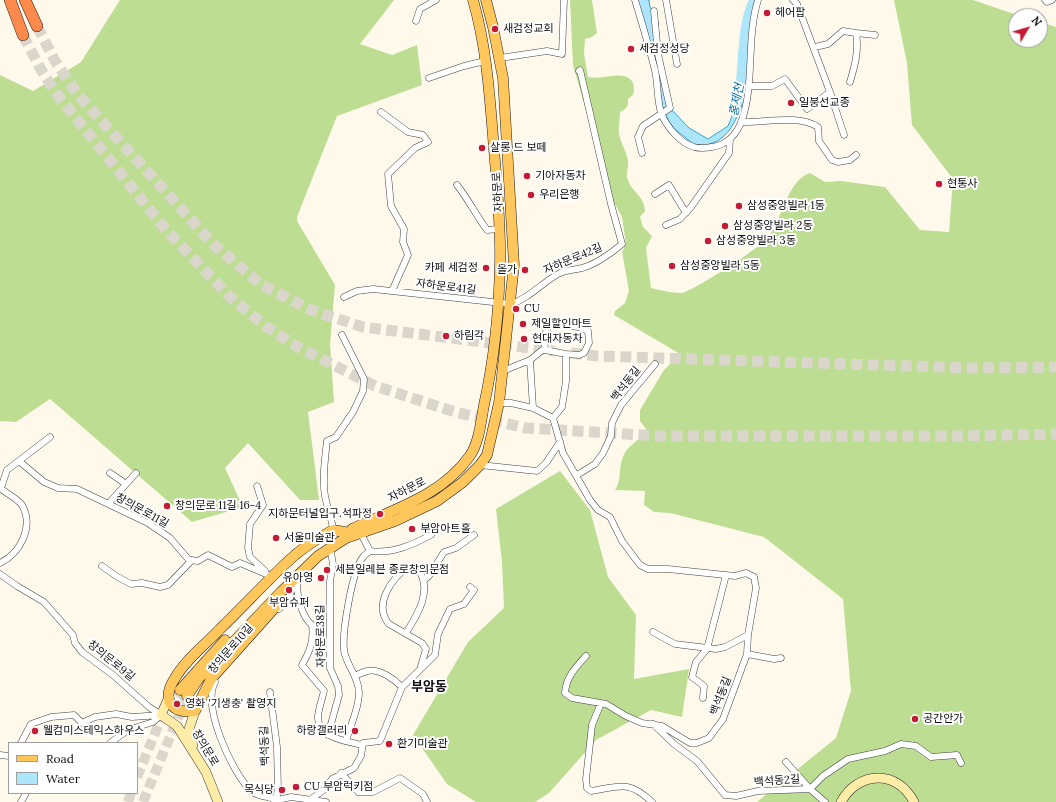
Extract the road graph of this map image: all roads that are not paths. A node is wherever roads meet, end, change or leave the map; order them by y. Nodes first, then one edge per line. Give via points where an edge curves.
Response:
1 (10, 0) edge
2 (25, 0) edge
3 (436, 0) edge
4 (472, 0) edge
5 (486, 0) edge
6 (564, 0) edge
7 (635, 0) edge
8 (666, 0) edge
9 (758, 0) edge
10 (793, 0) edge
11 (1045, 0) edge
12 (1052, 0) edge
13 (654, 12) dead end
14 (416, 21) dead end
15 (38, 26) tunnel mouth
16 (856, 33) junction
17 (23, 35) tunnel mouth
18 (875, 36) dead end
19 (815, 47) junction
20 (500, 58) junction
21 (485, 61) junction
22 (676, 64) dead end
23 (579, 72) dead end
24 (429, 78) dead end
25 (850, 82) dead end
26 (749, 86) junction
27 (830, 92) junction
28 (381, 112) dead end
29 (661, 113) junction
30 (741, 122) junction
31 (844, 136) dead end
32 (730, 140) junction
33 (642, 153) dead end
34 (856, 155) dead end
35 (457, 185) dead end
36 (655, 194) dead end
37 (686, 213) junction
38 (666, 225) dead end
39 (499, 229) junction
40 (392, 291) junction
41 (344, 296) dead end
42 (498, 304) junction
43 (511, 304) junction
44 (342, 335) dead end
45 (545, 348) junction
46 (566, 354) junction
47 (530, 360) junction
48 (655, 364) dead end
49 (503, 371) junction
50 (499, 403) junction
51 (533, 408) junction
52 (553, 418) junction
53 (50, 437) dead end
54 (560, 442) junction
55 (19, 461) junction
56 (480, 466) junction
57 (110, 473) dead end
58 (136, 473) dead end
59 (577, 475) junction
60 (126, 484) junction
61 (257, 486) dead end
62 (0, 488) edge
63 (108, 504) junction
64 (333, 530) junction
65 (345, 532) junction
66 (360, 532) junction
67 (431, 535) dead end
68 (474, 535) dead end
69 (330, 547) junction
70 (370, 551) junction
71 (318, 556) junction
72 (192, 560) junction
73 (0, 563) edge
74 (102, 566) dead end
75 (0, 574) edge
76 (726, 575) junction
77 (271, 576) junction
78 (424, 580) junction
79 (295, 587) junction
80 (470, 587) dead end
81 (653, 632) dead end
82 (406, 633) junction
83 (748, 635) junction
84 (707, 649) junction
85 (747, 654) junction
86 (586, 656) dead end
87 (782, 658) dead end
88 (417, 674) junction
89 (355, 676) junction
90 (402, 687) junction
91 (270, 692) dead end
92 (169, 697) junction
93 (703, 698) dead end
94 (601, 703) junction
95 (195, 711) junction
96 (160, 715) junction
97 (652, 723) junction
98 (328, 735) junction
99 (346, 741) junction
100 (22, 742) edge
101 (111, 742) edge
102 (362, 745) junction
103 (193, 752) junction
104 (786, 762) dead end
105 (960, 763) dead end
106 (341, 773) junction
107 (810, 789) junction
108 (310, 800) junction
109 (274, 801) edge
110 (218, 802) edge
111 (326, 802) edge
112 (427, 802) edge
113 (652, 802) edge
114 (825, 802) edge
115 (841, 802) edge
116 (914, 802) edge

1 - 17 highway
2 - 15 highway
3 - 14 street via 420,9
4 - 21 main road, 자하문로 via 480,26
5 - 20 main road, 자하문로
6 - 20 street via 562,54 547,51
7 - 29 street via 655,72
8 - 22 street
9 - 26 street via 751,30
10 - 19 street
11 - 12 street
13 - 29 street via 658,54 670,108
16 - 18 street
16 - 19 street via 843,31 828,44
16 - 25 street via 857,59
19 - 27 street
20 - 43 main road, 자하문로 via 513,229
21 - 24 street
21 - 39 main road, 자하문로
23 - 43 street, 자하문로42길 via 580,70 622,244 607,256 584,268 560,273 523,299
26 - 27 street via 772,86 785,79 806,109
26 - 30 street
27 - 31 street
28 - 40 street via 408,132 423,134 428,142 415,148 388,174 391,206 404,229 403,242 408,255
29 - 32 street via 676,135 694,147 715,147
29 - 33 street via 643,126 638,137
30 - 32 street
30 - 34 street via 810,122 818,127 819,141 832,160 844,161
32 - 37 street via 729,153
35 - 39 street, 자하문로 via 487,230
36 - 37 street via 668,185
37 - 38 street via 677,221
39 - 42 main road, 자하문로
40 - 41 street, 자하문로41길 via 373,289
40 - 42 street, 자하문로41길
42 - 43 street, 자하문로41길
42 - 65 main road, 자하문로 via 487,393 471,455 455,476 439,487 406,506
43 - 49 main road, 자하문로
44 - 64 street via 364,379 364,391 336,437 327,441 325,497
45 - 46 street
45 - 46 street via 546,328 552,323 588,331 589,343 584,353
45 - 47 street
46 - 52 street via 562,408
47 - 49 street
47 - 51 street
48 - 59 street, 백석동길 via 621,405 612,423 612,436 595,464
49 - 50 main road, 자하문로
50 - 51 street
50 - 56 main road, 자하문로 via 490,444
51 - 52 street
52 - 54 street, 백석동길
53 - 55 street
54 - 56 street via 546,463 537,471
54 - 59 street, 백석동길 via 563,454
55 - 62 street via 7,470
55 - 63 street, 창의문로11길 via 44,482 58,488 76,489
56 - 66 main road, 자하문로 via 437,501 395,521
57 - 60 street
58 - 60 street
59 - 76 street, 백석동길 via 590,500 598,510 610,517 622,541 640,564 648,569
60 - 63 street
61 - 77 street via 263,505 250,524 248,548 250,557
62 - 73 street via 22,504 28,519 26,536 6,560
63 - 72 street, 창의문로11길 via 148,523 170,538 189,560
64 - 65 main road
64 - 77 main road via 296,554
65 - 71 main road, 자하문로 via 321,547 287,576 202,665 183,693
66 - 69 main road, 자하문로
66 - 70 street
67 - 70 street via 398,549
68 - 78 street via 456,548 444,552
69 - 71 main road, 자하문로
69 - 98 street, 자하문로38길 via 333,564 330,582 330,668 339,695
70 - 89 street via 363,556 356,570 344,638 344,651
71 - 79 main road via 314,566
72 - 74 street via 168,585 160,587 142,583 131,584
72 - 77 street via 198,561 208,555 232,567 240,563
75 - 96 street, 창의문로9길 via 44,602 73,635 82,652
76 - 83 street, 백석동길 via 746,573 754,577 756,588
76 - 84 street, 백석동길
77 - 92 main road via 180,670 174,679
78 - 82 street via 425,592 422,601
78 - 82 street via 418,569 408,567 399,573 383,601 386,620
79 - 95 main road via 211,679
79 - 98 street via 305,620 312,625 311,650 302,665 324,690 318,717 321,729
79 - 109 street, 창의문로10길 via 216,679 211,691 221,739 228,756 250,790
80 - 88 street via 474,590 464,604 450,609 438,634 435,655
81 - 84 street via 675,644
82 - 88 street via 426,649
83 - 84 street via 725,647
83 - 85 street, 백석동길
84 - 93 street, 백석동길 via 696,662 692,677 704,686
85 - 87 street
85 - 97 street, 백석동길 via 723,719 709,738 690,743 662,726
86 - 94 street, 백석동길 via 569,678 565,693 572,698
88 - 90 street
89 - 90 street via 368,670 382,673
89 - 99 street via 359,693 358,702
90 - 102 street via 380,741
91 - 109 street, 백석동길 via 277,747 278,790
92 - 95 main road via 170,705 174,709 180,712
92 - 96 street
94 - 97 street, 백석동길 via 642,723
94 - 113 street via 592,725 587,788 591,791 628,786 640,790
95 - 103 street via 190,729
96 - 100 street via 116,714 95,717 82,723 74,715 51,717 31,724
96 - 101 street via 153,722 128,730
96 - 103 street, 창의문로 via 177,726
97 - 107 street, 백석동2길 via 697,761 725,795
98 - 99 street
99 - 102 street
102 - 106 street via 361,756 354,768
103 - 110 street, 창의문로 via 206,772
104 - 107 street
105 - 107 street, 백석동2길 via 957,755 931,758 916,746 901,744 885,751 848,759 823,776
106 - 108 street
106 - 112 street via 358,792 373,792 400,778 423,794
107 - 114 street
108 - 109 street via 291,797
108 - 111 street
115 - 116 street via 855,785 878,778 896,782

